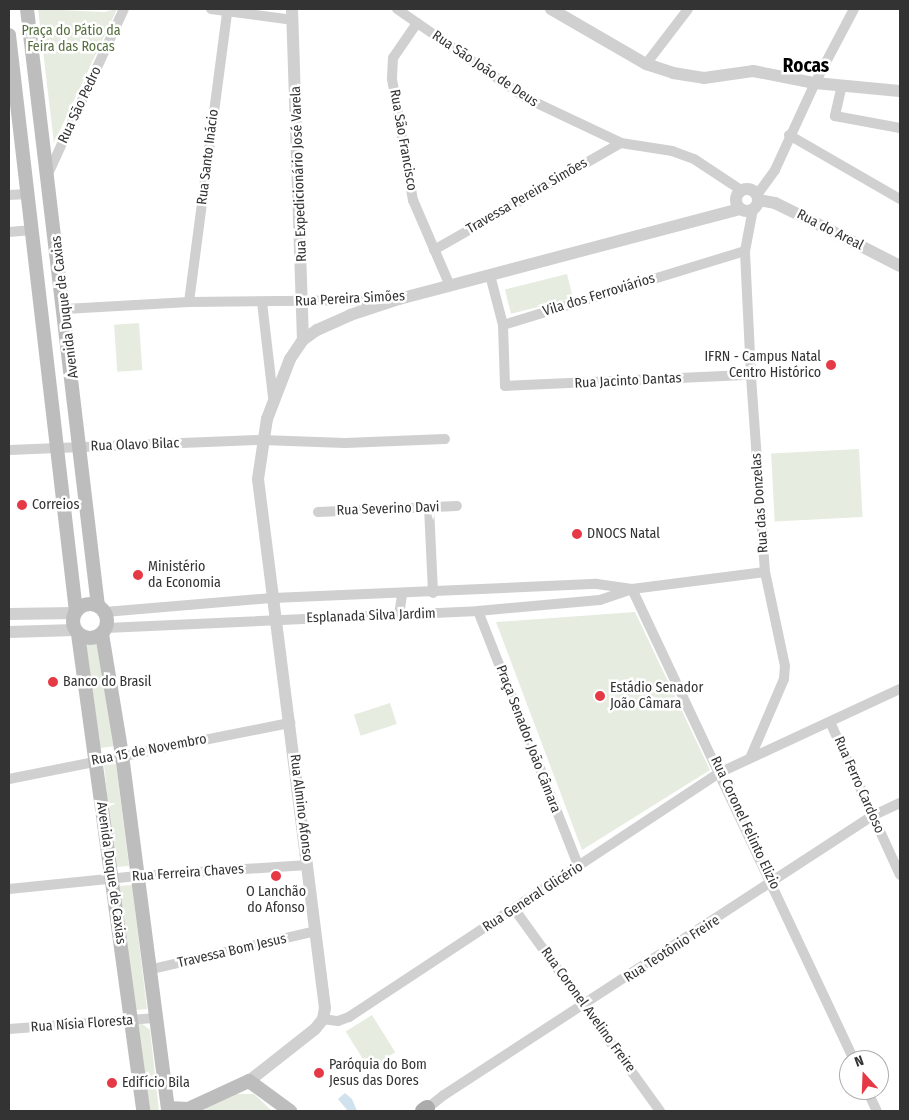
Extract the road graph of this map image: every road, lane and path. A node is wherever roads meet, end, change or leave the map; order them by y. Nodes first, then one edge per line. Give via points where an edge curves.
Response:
1 (27, 9) edge
2 (124, 9) edge
3 (211, 9) edge
4 (397, 9) edge
5 (551, 9) edge
6 (688, 9) edge
7 (854, 9) edge
8 (227, 12) junction
9 (292, 14) edge
10 (417, 23) junction
11 (9, 35) edge
12 (646, 64) junction
13 (815, 83) junction
14 (842, 85) junction
15 (900, 90) edge
16 (900, 128) edge
17 (789, 135) junction
18 (621, 143) junction
19 (48, 174) junction
20 (28, 194) junction
21 (9, 195) edge
22 (900, 200) edge
23 (747, 202) junction
24 (32, 230) junction
25 (9, 232) edge
26 (745, 246) junction
27 (434, 250) junction
28 (900, 266) edge
29 (490, 275) junction
30 (450, 286) junction
31 (400, 299) junction
32 (189, 302) junction
33 (262, 302) junction
34 (304, 302) junction
35 (65, 309) junction
36 (503, 325) junction
37 (304, 340) junction
38 (751, 375) junction
39 (272, 397) junction
40 (446, 439) dead end
41 (262, 440) junction
42 (81, 447) junction
43 (57, 448) junction
44 (9, 450) edge
45 (457, 506) dead end
46 (428, 507) junction
47 (318, 512) dead end
48 (89, 520) junction
49 (66, 522) junction
50 (765, 572) junction
51 (632, 589) junction
52 (402, 594) junction
53 (433, 594) junction
54 (273, 598) junction
55 (102, 609) junction
56 (478, 611) junction
57 (75, 612) junction
58 (9, 614) edge
59 (399, 616) junction
60 (275, 619) junction
61 (104, 631) junction
62 (9, 632) edge
63 (77, 632) junction
64 (900, 689) edge
65 (830, 722) junction
66 (290, 723) junction
67 (122, 755) junction
68 (751, 756) junction
69 (96, 760) junction
70 (721, 772) junction
71 (9, 779) edge
72 (900, 803) edge
73 (872, 816) junction
74 (308, 865) junction
75 (579, 868) junction
76 (900, 875) edge
77 (137, 876) junction
78 (112, 879) junction
79 (773, 883) junction
80 (9, 890) edge
81 (514, 910) junction
82 (316, 931) junction
83 (148, 970) junction
84 (585, 1005) junction
85 (154, 1018) junction
86 (323, 1019) junction
87 (132, 1021) junction
88 (9, 1028) edge
89 (849, 1050) edge
90 (249, 1081) junction
91 (171, 1110) edge
92 (428, 1110) edge
93 (143, 1111) edge
94 (290, 1111) edge
95 (660, 1111) edge

1 - 19 main road, Avenida Duque de Caxias
2 - 19 street, Rua São Pedro
3 - 8 street
4 - 10 street, Rua São João de Deus
5 - 12 street
6 - 12 street
7 - 13 street
8 - 9 street
8 - 32 street, Rua Santo Inácio
9 - 34 street, Rua Expedicionário José Varela
10 - 18 street, Rua São João de Deus via 526,98
10 - 27 street, Rua São Francisco via 393,58 392,79 413,200
11 - 20 main road, Avenida Duque de Caxias
12 - 13 street via 690,77 752,71
13 - 14 street
13 - 17 street
14 - 15 street
14 - 16 street via 835,116
17 - 22 street
17 - 23 street via 772,175
18 - 23 street, Rua São João de Deus via 672,151 694,159
18 - 27 street, Travessa Pereira Simões
19 - 35 main road, Avenida Duque de Caxias
20 - 21 street
20 - 24 main road, Avenida Duque de Caxias
23 - 26 street, Rua das Donzelas
23 - 28 street, Rua do Areal via 775,203
23 - 29 street, Rua Pereira Simões via 714,214
24 - 25 street
24 - 43 main road, Avenida Duque de Caxias
26 - 36 street, Vila dos Ferroviários
26 - 38 street, Rua das Donzelas
27 - 30 street, Rua São Francisco
29 - 30 street, Rua Pereira Simões
29 - 36 street
30 - 31 street, Rua Pereira Simões
31 - 34 street, Rua Pereira Simões
31 - 37 street via 332,322
32 - 33 street, Rua Pereira Simões
32 - 35 street, Rua Pereira Simões
33 - 34 street, Rua Pereira Simões
33 - 39 street
34 - 37 street, Rua Expedicionário José Varela
35 - 42 main road, Avenida Duque de Caxias
36 - 38 street, Rua Jacinto Dantas via 505,386
37 - 39 street, Rua Almino Afonso via 290,359
38 - 50 street, Rua das Donzelas
39 - 41 street, Rua Almino Afonso
40 - 41 street via 346,443
41 - 42 street, Rua Olavo Bilac
41 - 54 street, Rua Almino Afonso via 258,479
42 - 43 street, Rua Olavo Bilac
42 - 48 main road, Avenida Duque de Caxias
43 - 44 street, Rua Olavo Bilac
43 - 49 main road, Avenida Duque de Caxias
45 - 46 street, Rua Severino Davi
46 - 47 street, Rua Severino Davi
46 - 53 street
48 - 49 main road
48 - 55 main road, Avenida Duque de Caxias
49 - 57 main road, Avenida Duque de Caxias
50 - 51 street, Esplanada Silva Jardim
50 - 68 street, Rua das Donzelas via 785,666 784,679
51 - 53 street, Esplanada Silva Jardim via 597,584
51 - 56 street, Esplanada Silva Jardim via 600,600
51 - 70 street, Rua Coronel Felinto Elizio
52 - 53 street, Esplanada Silva Jardim
52 - 54 street, Esplanada Silva Jardim
52 - 59 street
54 - 55 street, Esplanada Silva Jardim
54 - 60 street, Rua Almino Afonso
55 - 57 main road via 86,604
55 - 61 main road
56 - 59 street, Esplanada Silva Jardim
56 - 75 street, Praça Senador João Câmara
57 - 58 street
57 - 63 main road
59 - 60 street, Esplanada Silva Jardim
60 - 61 street, Esplanada Silva Jardim
60 - 66 street, Rua Almino Afonso
61 - 63 main road via 90,639
61 - 67 main road, Avenida Duque de Caxias
62 - 63 street
63 - 69 main road, Avenida Duque de Caxias
64 - 65 street, Rua General Glicério
65 - 68 street, Rua General Glicério
65 - 73 street, Rua Ferro Cardoso
66 - 67 street, Rua 15 de Novembro
66 - 74 street, Rua Almino Afonso
67 - 69 street, Rua 15 de Novembro
67 - 77 main road, Avenida Duque de Caxias
68 - 70 street, Rua General Glicério
69 - 71 street, Rua 15 de Novembro
69 - 78 main road, Avenida Duque de Caxias
70 - 75 street, Rua General Glicério
70 - 79 street, Rua Coronel Felinto Elizio
72 - 73 street, Rua Teotônio Freire
73 - 76 street, Rua Ferro Cardoso
73 - 79 street, Rua Teotônio Freire
74 - 77 street, Rua Ferreira Chaves
74 - 82 street, Rua Almino Afonso
75 - 81 street, Rua General Glicério
77 - 78 street, Rua Ferreira Chaves
77 - 83 main road, Avenida Duque de Caxias
78 - 80 street, Rua Ferreira Chaves
78 - 87 main road, Avenida Duque de Caxias
79 - 84 street, Rua Teotônio Freire
79 - 89 street, Rua Coronel Felinto Elizio
81 - 84 street, Rua Coronel Avelino Freire
81 - 86 street, Rua General Glicério via 349,1017 338,1021
82 - 83 street, Travessa Bom Jesus
82 - 86 street, Rua Almino Afonso via 325,1008
83 - 85 main road, Avenida Duque de Caxias
84 - 92 street, Rua Teotônio Freire via 444,1095
84 - 95 street, Rua Coronel Avelino Freire
85 - 87 street, Rua Nísia Floresta
85 - 91 main road, Avenida Duque de Caxias
86 - 90 street via 315,1029
87 - 88 street, Rua Nísia Floresta
87 - 93 main road, Avenida Duque de Caxias
90 - 91 main road via 188,1109
90 - 94 main road

